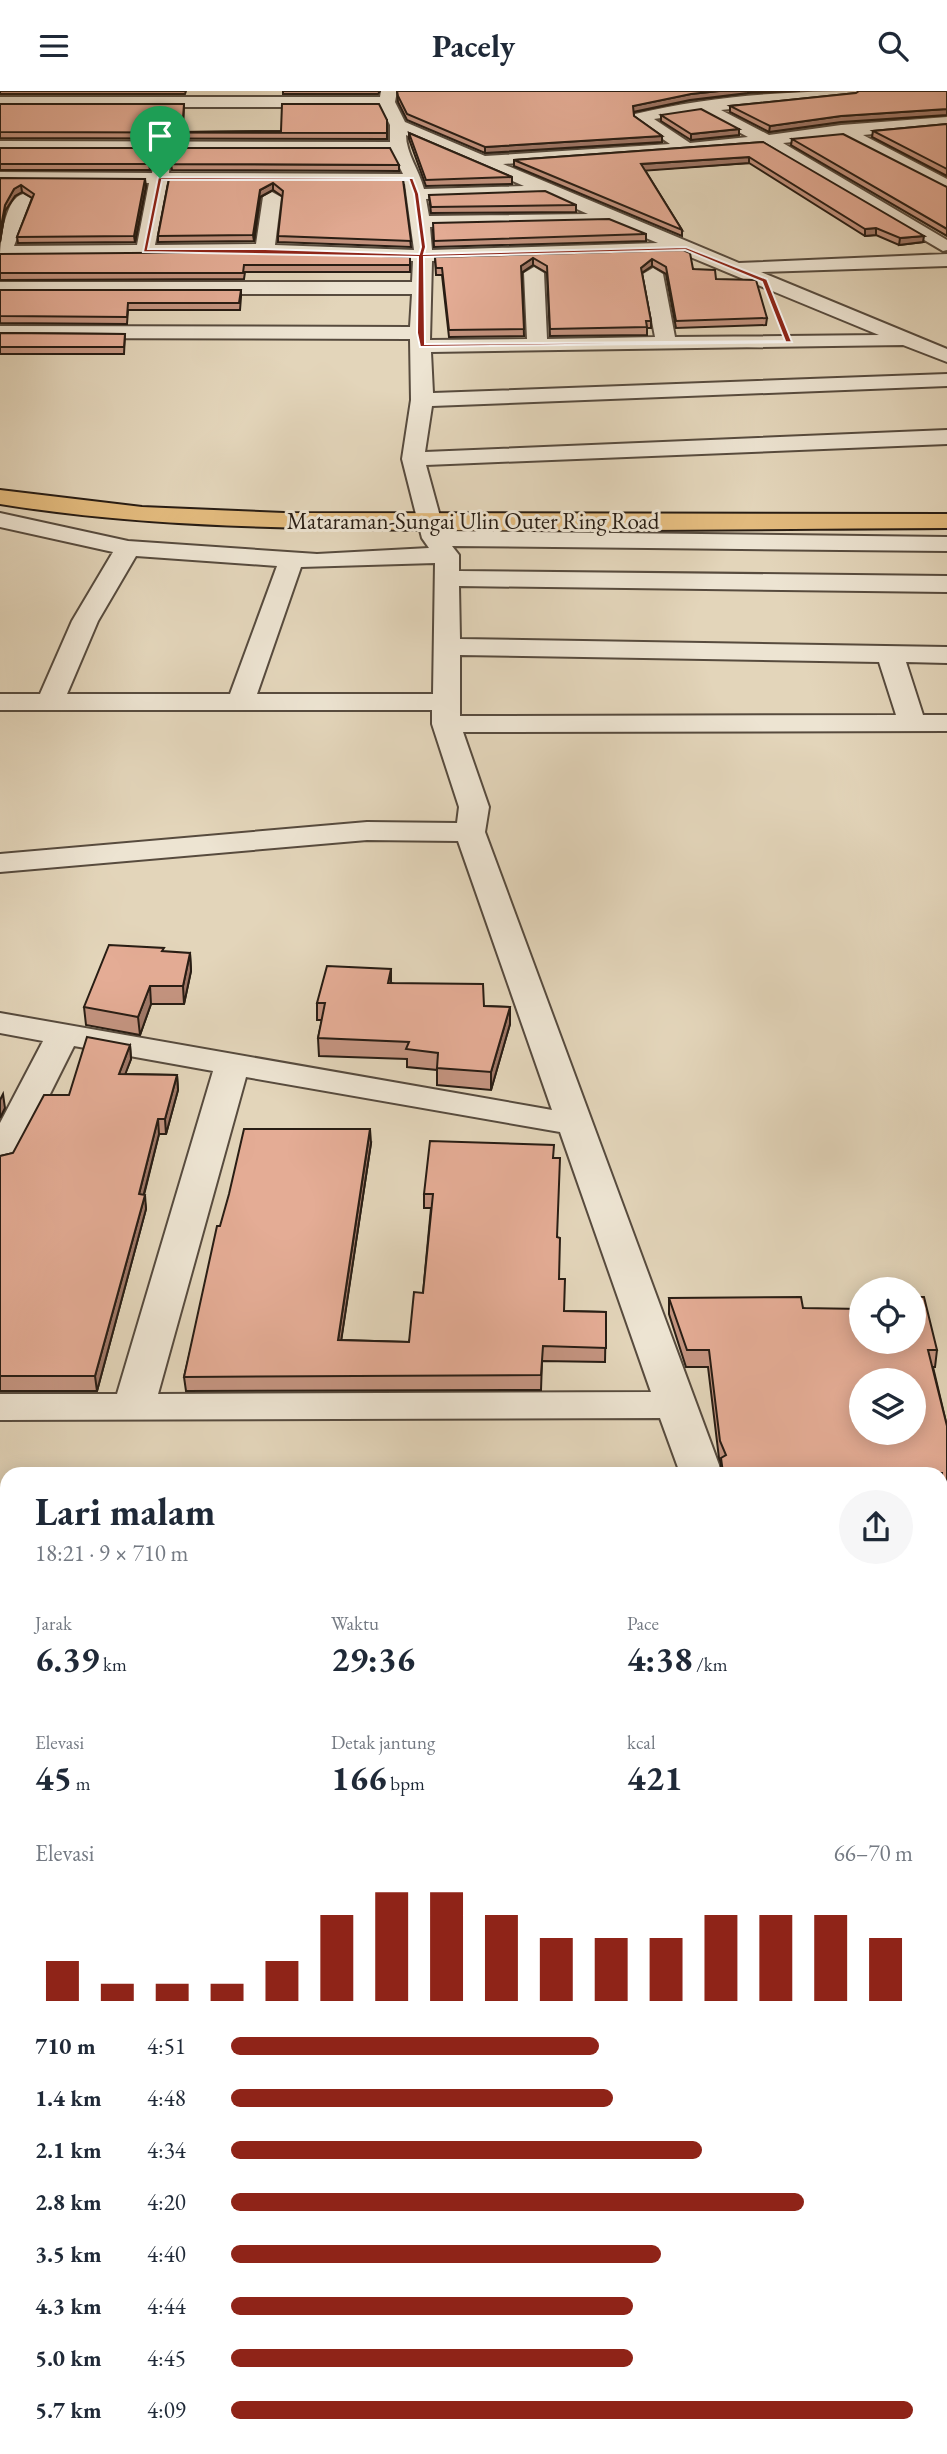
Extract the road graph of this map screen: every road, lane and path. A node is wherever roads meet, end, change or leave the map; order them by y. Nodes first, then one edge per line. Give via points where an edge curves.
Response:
1 (855, 91) edge
2 (781, 95) edge
3 (388, 96) edge
4 (0, 102) edge
5 (899, 107) edge
6 (705, 108) junction
7 (939, 123) edge
8 (843, 131) junction
9 (947, 132) edge
10 (764, 139) junction
11 (0, 146) edge
12 (165, 147) junction
13 (687, 148) junction
14 (488, 162) junction
15 (409, 163) junction
16 (450, 165) edge
17 (0, 177) edge
18 (160, 178) junction
19 (947, 186) edge
20 (550, 191) junction
21 (272, 197) edge
22 (23, 199) edge
23 (615, 219) junction
24 (419, 222) junction
25 (686, 249) junction
26 (265, 250) junction
27 (145, 251) junction
28 (2, 252) edge
29 (946, 252) edge
30 (421, 255) junction
31 (737, 268) junction
32 (534, 273) edge
33 (653, 274) edge
34 (765, 281) junction
35 (0, 288) edge
36 (152, 288) junction
37 (421, 288) junction
38 (0, 332) edge
39 (140, 332) junction
40 (421, 340) junction
41 (912, 341) junction
42 (789, 342) junction
43 (666, 344) junction
44 (537, 345) junction
45 (947, 356) edge
46 (947, 380) edge
47 (422, 400) junction
48 (947, 437) edge
49 (413, 459) junction
50 (0, 497) edge
51 (0, 520) edge
52 (947, 521) edge
53 (947, 544) edge
54 (128, 548) junction
55 (439, 549) junction
56 (292, 559) junction
57 (947, 584) edge
58 (446, 647) junction
59 (890, 654) junction
60 (947, 655) edge
61 (0, 702) edge
62 (50, 702) junction
63 (240, 703) junction
64 (446, 713) junction
65 (912, 723) junction
66 (947, 723) edge
67 (470, 832) junction
68 (0, 863) edge
69 (0, 1023) edge
70 (64, 1032) junction
71 (233, 1063) junction
72 (574, 1124) junction
73 (0, 1159) edge
74 (673, 1405) junction
75 (134, 1406) junction
76 (0, 1407) edge
77 (699, 1467) edge

1 - 2 street
2 - 6 street
2 - 8 street
3 - 4 street via 132,108
3 - 15 street
5 - 7 street
6 - 10 street
6 - 13 street via 640,117
7 - 8 street
7 - 9 street
8 - 10 street
8 - 19 street
10 - 13 street
10 - 29 street
11 - 12 street
12 - 15 street
12 - 18 street
13 - 14 street
14 - 15 street
14 - 16 street
14 - 20 street
15 - 18 street
15 - 20 street
15 - 24 street
17 - 18 street
18 - 27 street
20 - 23 street
21 - 26 street
22 - 28 street
23 - 24 street
23 - 25 street
24 - 30 street
25 - 30 street
25 - 31 street
26 - 27 street
26 - 30 street
27 - 28 street
29 - 31 street
30 - 37 street
31 - 34 street
32 - 44 street
33 - 43 street
34 - 41 street
34 - 42 street
35 - 36 street
36 - 37 street
36 - 39 street
37 - 40 street
38 - 39 street
39 - 40 street
40 - 44 street
40 - 47 street
41 - 42 street
41 - 45 street
42 - 43 street
43 - 44 street
46 - 47 street
47 - 49 street
48 - 49 street
49 - 55 street
50 - 55 main road, Mataraman-Sungai Ulin Outer Ring Road
51 - 54 street
52 - 55 main road, Mataraman-Sungai Ulin Outer Ring Road
53 - 55 street
54 - 56 street
54 - 62 street via 85,621
55 - 56 street via 317,561
55 - 57 street
55 - 58 street
56 - 63 street
58 - 59 street
58 - 64 street
59 - 60 street
59 - 65 street
61 - 62 street
62 - 63 street
63 - 64 street
64 - 65 street
64 - 67 street via 474,807
65 - 66 street
67 - 68 street via 367,831
67 - 72 street
69 - 70 street
70 - 71 street
70 - 73 street
71 - 72 street
71 - 75 street
72 - 74 street
74 - 75 street
74 - 77 street
75 - 76 street

